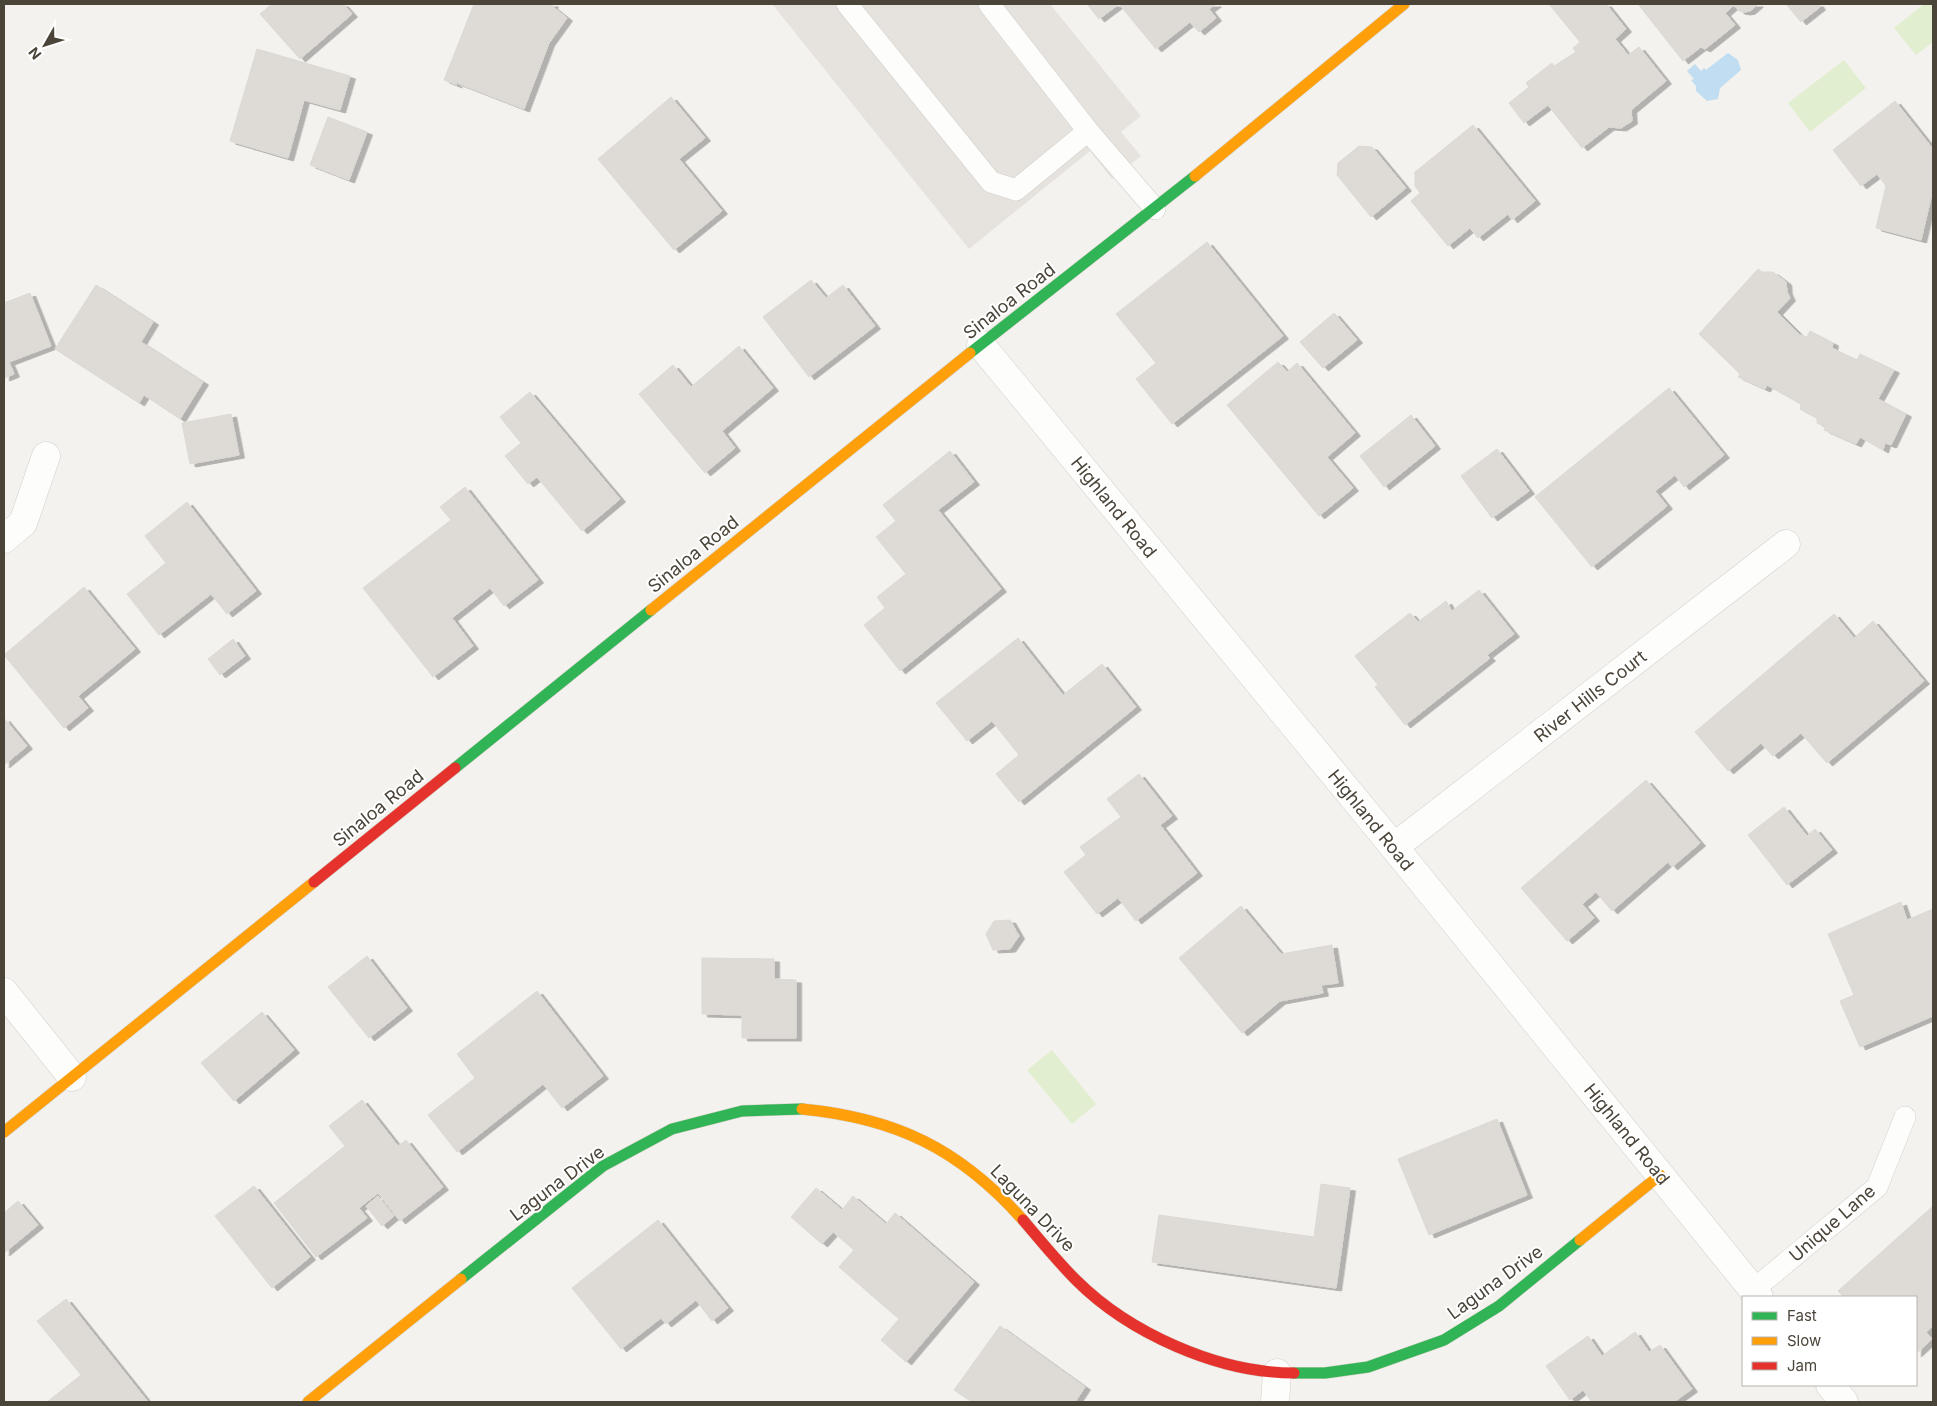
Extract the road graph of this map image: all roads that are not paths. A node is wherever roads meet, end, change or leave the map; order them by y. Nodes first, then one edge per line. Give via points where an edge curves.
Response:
1 (847, 4) edge
2 (989, 4) edge
3 (1404, 4) edge
4 (1088, 131) junction
5 (1155, 209) junction
6 (981, 345) junction
7 (46, 456) dead end
8 (4, 539) edge
9 (1786, 544) dead end
10 (1394, 847) junction
11 (4, 992) edge
12 (72, 1077) junction
13 (1905, 1117) dead end
14 (4, 1132) edge
15 (1660, 1175) junction
16 (1756, 1294) edge
17 (1277, 1373) junction
18 (1831, 1386) edge
19 (308, 1402) edge
20 (1275, 1402) edge
21 (1844, 1402) edge

1 - 4 lane via 991,182 1016,190
2 - 4 lane
3 - 5 street, Sinaloa Road
4 - 5 lane
5 - 6 street, Sinaloa Road
6 - 10 street, Highland Road
6 - 12 street, Sinaloa Road
7 - 8 street via 23,523
9 - 10 street, River Hills Court
10 - 15 street, Highland Road
11 - 12 street
12 - 14 street, Sinaloa Road
13 - 16 lane, Unique Lane via 1877,1187
15 - 16 street, Highland Road
15 - 17 street, Laguna Drive via 1499,1306 1444,1340 1368,1367 1324,1373
17 - 19 street, Laguna Drive via 1197,1356 1124,1320 1076,1280 997,1191 963,1164 924,1140 880,1123 833,1112 788,1108 742,1111 672,1129 603,1166
17 - 20 street
18 - 21 street

